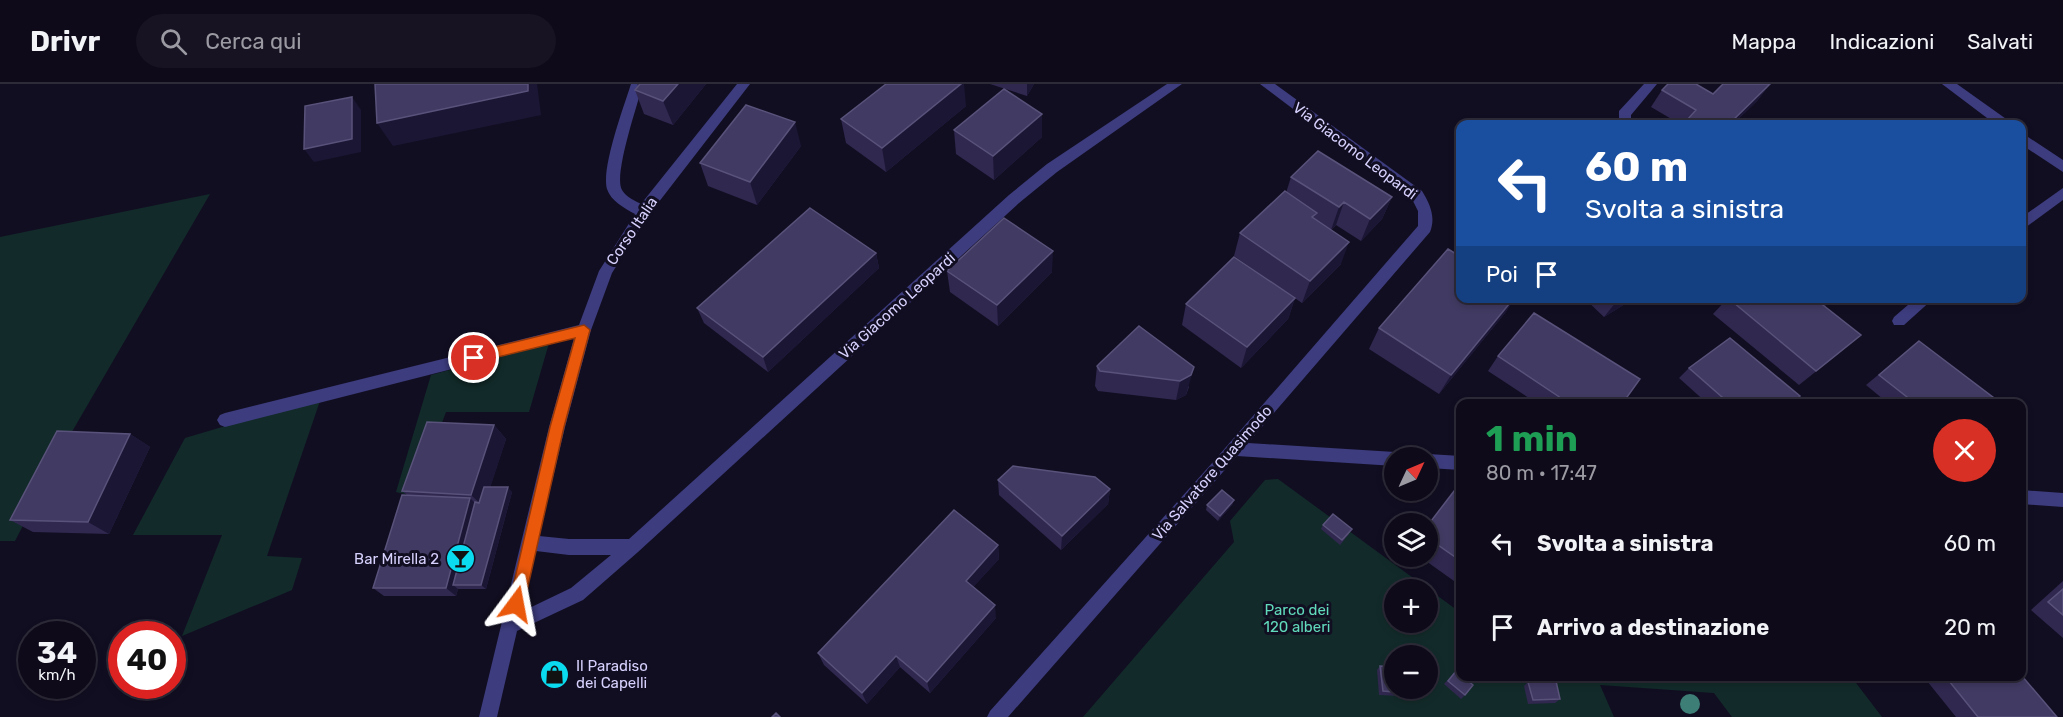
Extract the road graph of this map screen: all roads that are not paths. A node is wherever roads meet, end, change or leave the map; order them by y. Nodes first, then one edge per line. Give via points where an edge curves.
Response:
1 (637, 84) edge
2 (744, 84) edge
3 (1176, 84) edge
4 (1266, 84) edge
5 (1651, 84) edge
6 (1948, 84) edge
7 (1625, 120) edge
8 (1998, 120) edge
9 (2026, 141) edge
10 (2063, 167) edge
11 (2063, 193) edge
12 (642, 212) junction
13 (2026, 222) edge
14 (1425, 228) joint
15 (1921, 303) edge
16 (1899, 321) dead end
17 (584, 330) junction
18 (225, 420) dead end
19 (1233, 449) junction
20 (1384, 458) edge
21 (1438, 462) edge
22 (1456, 463) edge
23 (2026, 497) edge
24 (2063, 500) edge
25 (531, 543) junction
26 (633, 547) junction
27 (511, 625) junction
28 (488, 717) edge
29 (996, 717) edge

1 - 12 street via 613,172 614,188 621,198
2 - 12 street, Corso Italia
3 - 26 street, Via Giacomo Leopardi via 1060,163 1014,200
4 - 14 street, Via Giacomo Leopardi via 1417,195 1428,217
5 - 7 street via 1624,114
6 - 8 street
9 - 10 street
11 - 13 street
12 - 17 street, Corso Italia via 606,271
14 - 19 street, Via Salvatore Quasimodo
15 - 16 street
17 - 18 street
17 - 25 street, Corso Italia
19 - 20 street
19 - 29 street, Via Salvatore Quasimodo
21 - 22 street
23 - 24 street
25 - 26 street
25 - 27 street, Corso Italia
26 - 27 street, Via Giacomo Leopardi via 577,594
27 - 28 street, Corso Italia

